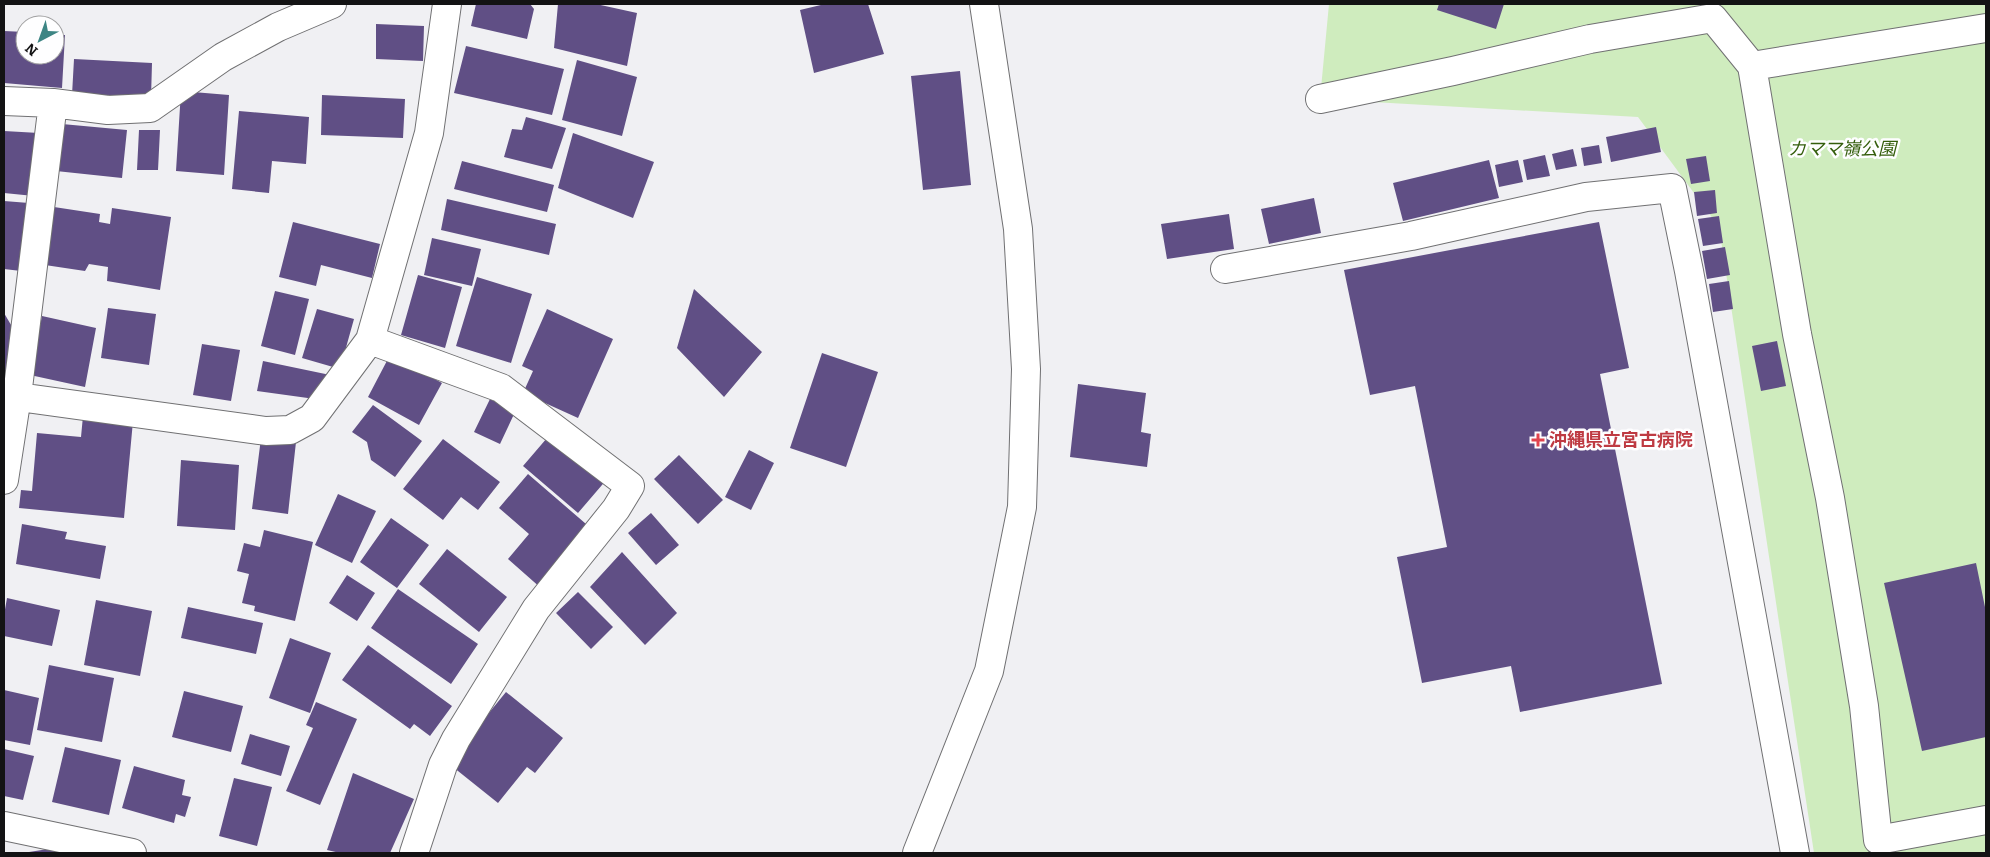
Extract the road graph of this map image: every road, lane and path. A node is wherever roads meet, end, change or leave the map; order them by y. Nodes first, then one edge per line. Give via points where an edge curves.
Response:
1 (332, 4) edge
2 (447, 4) edge
3 (984, 4) edge
4 (1986, 28) edge
5 (1752, 66) junction
6 (1320, 99) dead end
7 (4, 101) edge
8 (53, 103) junction
9 (1225, 269) dead end
10 (370, 340) junction
11 (10, 395) edge
12 (4, 480) edge
13 (1986, 820) edge
14 (4, 826) edge
15 (132, 853) edge
16 (414, 853) edge
17 (917, 853) edge
18 (1795, 853) edge

1 - 8 street via 223,56 150,108 108,110
2 - 10 street via 429,133
3 - 17 street via 1018,229 1026,369 1022,507 989,671
4 - 5 street
5 - 6 street via 1713,18 1590,39
5 - 13 street via 1864,706 1878,840
7 - 8 street
8 - 11 street
9 - 18 street via 1411,236 1586,197 1672,188
10 - 11 street via 312,418 290,430 266,431
10 - 16 street via 501,388 630,486 616,509 536,609 456,739 443,765
11 - 12 street
14 - 15 street

